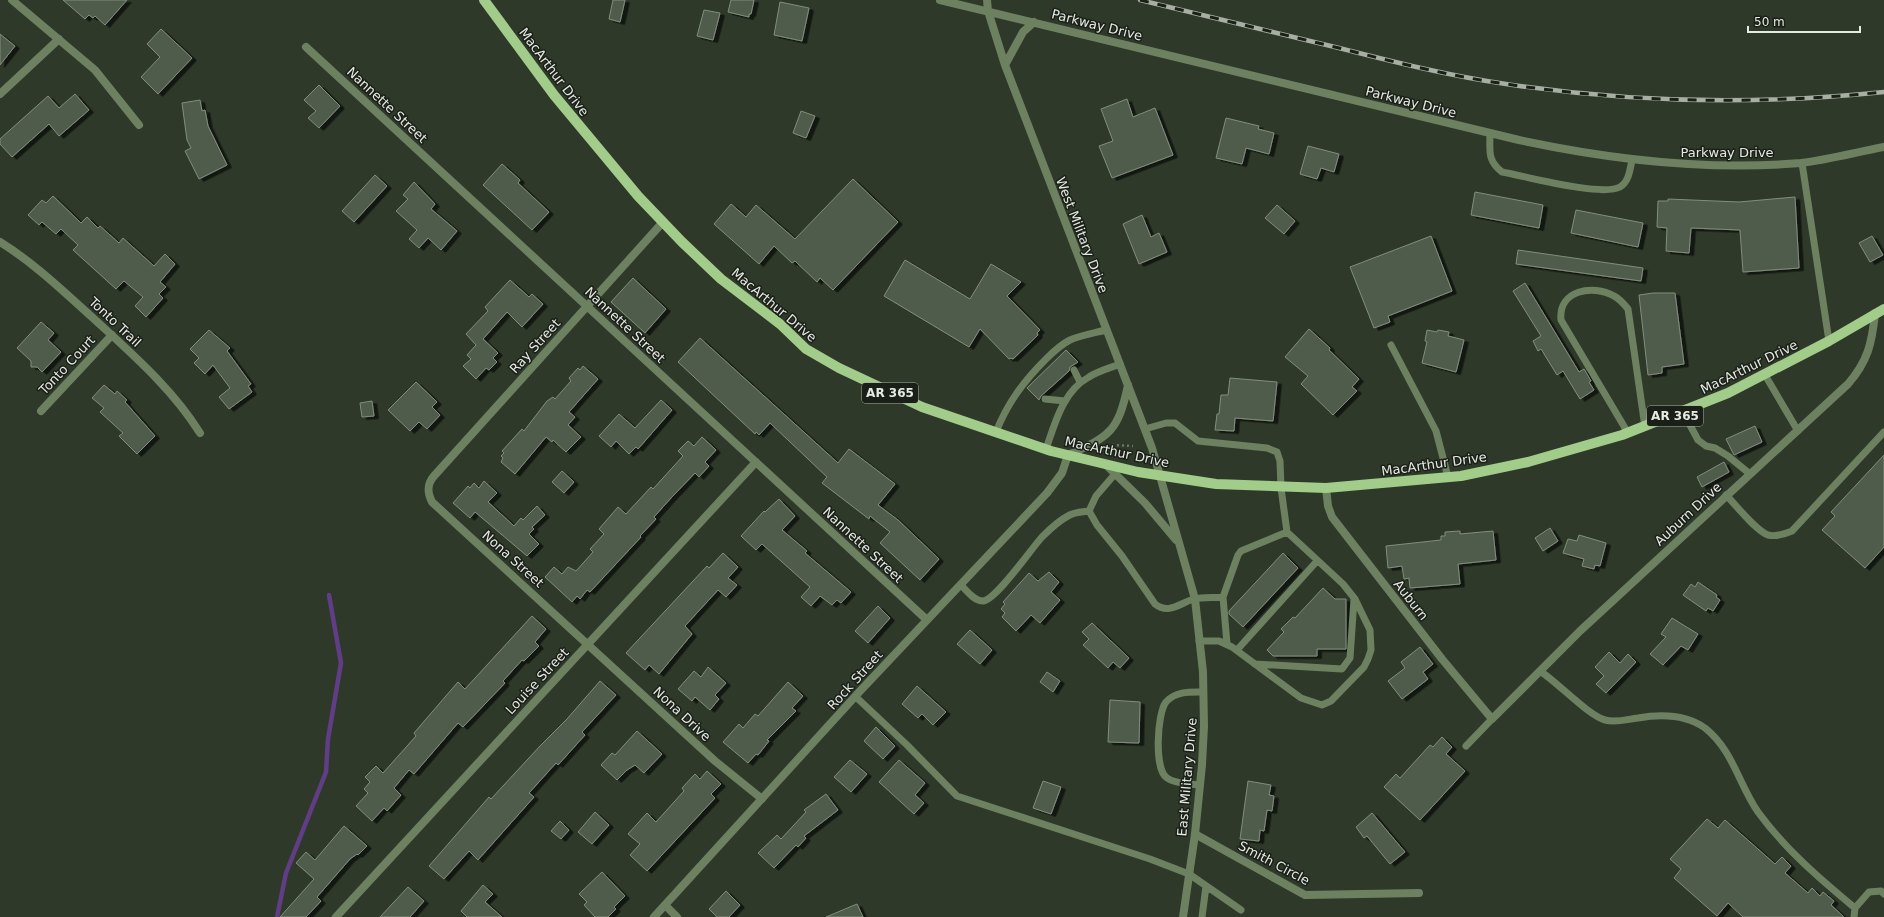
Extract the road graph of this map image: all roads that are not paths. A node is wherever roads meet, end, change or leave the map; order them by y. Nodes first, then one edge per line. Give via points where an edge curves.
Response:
1 (12, 0) edge
2 (484, 0) edge
3 (940, 0) edge
4 (987, 0) edge
5 (988, 11) junction
6 (1034, 22) junction
7 (59, 39) junction
8 (306, 47) dead end
9 (1005, 65) junction
10 (0, 94) edge
11 (140, 125) dead end
12 (1490, 133) junction
13 (1884, 147) edge
14 (1632, 160) junction
15 (1802, 163) junction
16 (663, 222) junction
17 (0, 242) edge
18 (586, 306) junction
19 (1881, 311) edge
20 (1106, 330) junction
21 (112, 335) junction
22 (1829, 341) junction
23 (1391, 345) dead end
24 (1120, 364) junction
25 (1074, 370) dead end
26 (1765, 375) junction
27 (1080, 382) junction
28 (1128, 385) junction
29 (1045, 399) dead end
30 (1065, 402) junction
31 (41, 411) dead end
32 (1683, 412) junction
33 (1645, 427) junction
34 (1145, 429) junction
35 (1798, 431) junction
36 (200, 432) dead end
37 (996, 432) junction
38 (1884, 432) edge
39 (1628, 433) junction
40 (1046, 449) junction
41 (1068, 455) junction
42 (756, 462) junction
43 (1104, 464) junction
44 (1115, 474) junction
45 (1750, 474) junction
46 (1160, 476) junction
47 (1448, 477) junction
48 (428, 488) joint
49 (1280, 488) junction
50 (1326, 488) junction
51 (1726, 495) junction
52 (1088, 511) junction
53 (1288, 532) junction
54 (1178, 543) junction
55 (1317, 561) junction
56 (960, 585) junction
57 (1223, 597) junction
58 (1195, 599) junction
59 (1354, 599) junction
60 (927, 620) junction
61 (1198, 641) junction
62 (588, 644) junction
63 (1227, 644) junction
64 (1237, 650) junction
65 (1255, 664) junction
66 (1540, 671) junction
67 (1204, 692) junction
68 (856, 697) junction
69 (1492, 719) junction
70 (1466, 746) dead end
71 (1200, 785) junction
72 (762, 799) junction
73 (1195, 834) junction
74 (1189, 874) junction
75 (1206, 886) junction
76 (1419, 893) dead end
77 (1884, 894) edge
78 (664, 905) junction
79 (1855, 908) junction
80 (1240, 910) dead end
81 (336, 917) edge
82 (654, 917) edge
83 (677, 917) edge
84 (1183, 917) edge
85 (1202, 917) edge
86 (1854, 917) edge

1 - 7 street
2 - 16 main road, MacArthur Drive / AR 365 via 587,136
3 - 5 street, Parkway Drive
4 - 5 street, West Military Drive
5 - 6 street, Parkway Drive
5 - 9 street, West Military Drive
6 - 9 street via 1023,32
6 - 12 street, Parkway Drive
7 - 10 street
7 - 11 street via 95,70
8 - 18 street, Nannette Street
9 - 20 street, West Military Drive
12 - 14 street, Parkway Drive via 1559,149
12 - 14 lane via 1490,155 1493,164 1502,172 1608,190 1621,186 1629,177
13 - 15 street, Parkway Drive
14 - 15 street, Parkway Drive via 1718,166
15 - 22 lane
16 - 18 street, Ray Street
16 - 37 main road, MacArthur Drive / AR 365 via 721,278 780,324 806,349 894,395
17 - 21 street, Tonto Trail via 29,261
18 - 42 street, Nannette Street
18 - 48 street, Ray Street via 434,476
19 - 22 main road, MacArthur Drive / AR 365
19 - 35 street, Auburn Drive via 1866,358 1857,373
20 - 24 street, West Military Drive
20 - 37 lane via 1069,340 1049,356 1016,392
21 - 31 street, Tonto Court
21 - 36 street, Tonto Trail via 176,399
22 - 26 main road, MacArthur Drive / AR 365
23 - 47 lane via 1436,431
24 - 27 lane
24 - 28 street, West Military Drive
25 - 27 lane
26 - 32 main road, MacArthur Drive / AR 365
26 - 35 lane
27 - 30 lane
28 - 34 street, West Military Drive
28 - 41 street via 1122,411 1114,427 1103,438
29 - 30 lane
30 - 40 lane
32 - 33 main road, MacArthur Drive / AR 365
32 - 45 lane via 1698,440 1728,456
33 - 39 main road, MacArthur Drive / AR 365
33 - 39 lane via 1628,309 1614,296 1604,292 1593,290 1575,293 1564,302 1561,320
34 - 46 street, West Military Drive
34 - 49 lane via 1175,423 1198,441 1275,450 1280,461
35 - 45 street, Auburn Drive
37 - 40 main road, MacArthur Drive / AR 365
38 - 51 lane via 1792,531 1768,535
39 - 47 main road, MacArthur Drive / AR 365 via 1528,462
40 - 41 main road, MacArthur Drive / AR 365
41 - 43 main road, MacArthur Drive / AR 365
41 - 56 street, Rock Street via 1062,473 1047,493
42 - 60 street, Nannette Street
42 - 62 street, Louise Street
43 - 44 street
43 - 46 main road, MacArthur Drive / AR 365
44 - 52 lane via 1096,496
44 - 54 street via 1145,503
45 - 51 street, Auburn Drive
46 - 49 main road, MacArthur Drive / AR 365 via 1216,484
46 - 54 street, East Military Drive
47 - 50 main road, MacArthur Drive / AR 365
48 - 62 street, Nona Street via 432,502
49 - 50 main road, MacArthur Drive / AR 365
49 - 53 lane
50 - 69 street, Auburn via 1332,517
51 - 66 street, Auburn Drive
52 - 56 lane via 1068,515 1054,525 998,592 988,600 976,599
52 - 58 lane via 1155,604 1167,609
53 - 55 lane
53 - 57 lane via 1241,550
54 - 58 street, East Military Drive
55 - 59 lane via 1343,584
55 - 64 lane
56 - 60 street, Rock Street
57 - 58 lane
57 - 63 lane
58 - 61 street, East Military Drive
59 - 65 lane via 1350,658 1342,669
59 - 65 lane via 1370,630 1371,650 1364,667 1331,701 1322,705 1306,702
60 - 68 street, Rock Street
61 - 63 lane
61 - 67 street, East Military Drive
62 - 72 street, Nona Drive via 715,761
62 - 81 street, Louise Street
63 - 64 lane
64 - 65 lane
66 - 69 street, Auburn Drive
66 - 79 lane via 1603,720 1671,716 1686,718 1704,727 1724,748 1757,810 1776,835 1826,884
67 - 71 street, East Military Drive
67 - 71 lane via 1182,692 1167,701 1163,707 1159,733 1159,761 1165,776 1171,780
68 - 72 street, Rock Street
68 - 74 lane via 957,796 1150,858
69 - 70 lane
71 - 73 street, East Military Drive
72 - 78 street, Rock Street
73 - 74 street, East Military Drive
73 - 76 street, Smith Circle via 1305,895
74 - 75 lane
74 - 84 street, East Military Drive
75 - 80 lane
75 - 85 lane
77 - 79 lane via 1881,891 1869,892
78 - 82 street, Rock Street
78 - 83 street
79 - 86 lane

